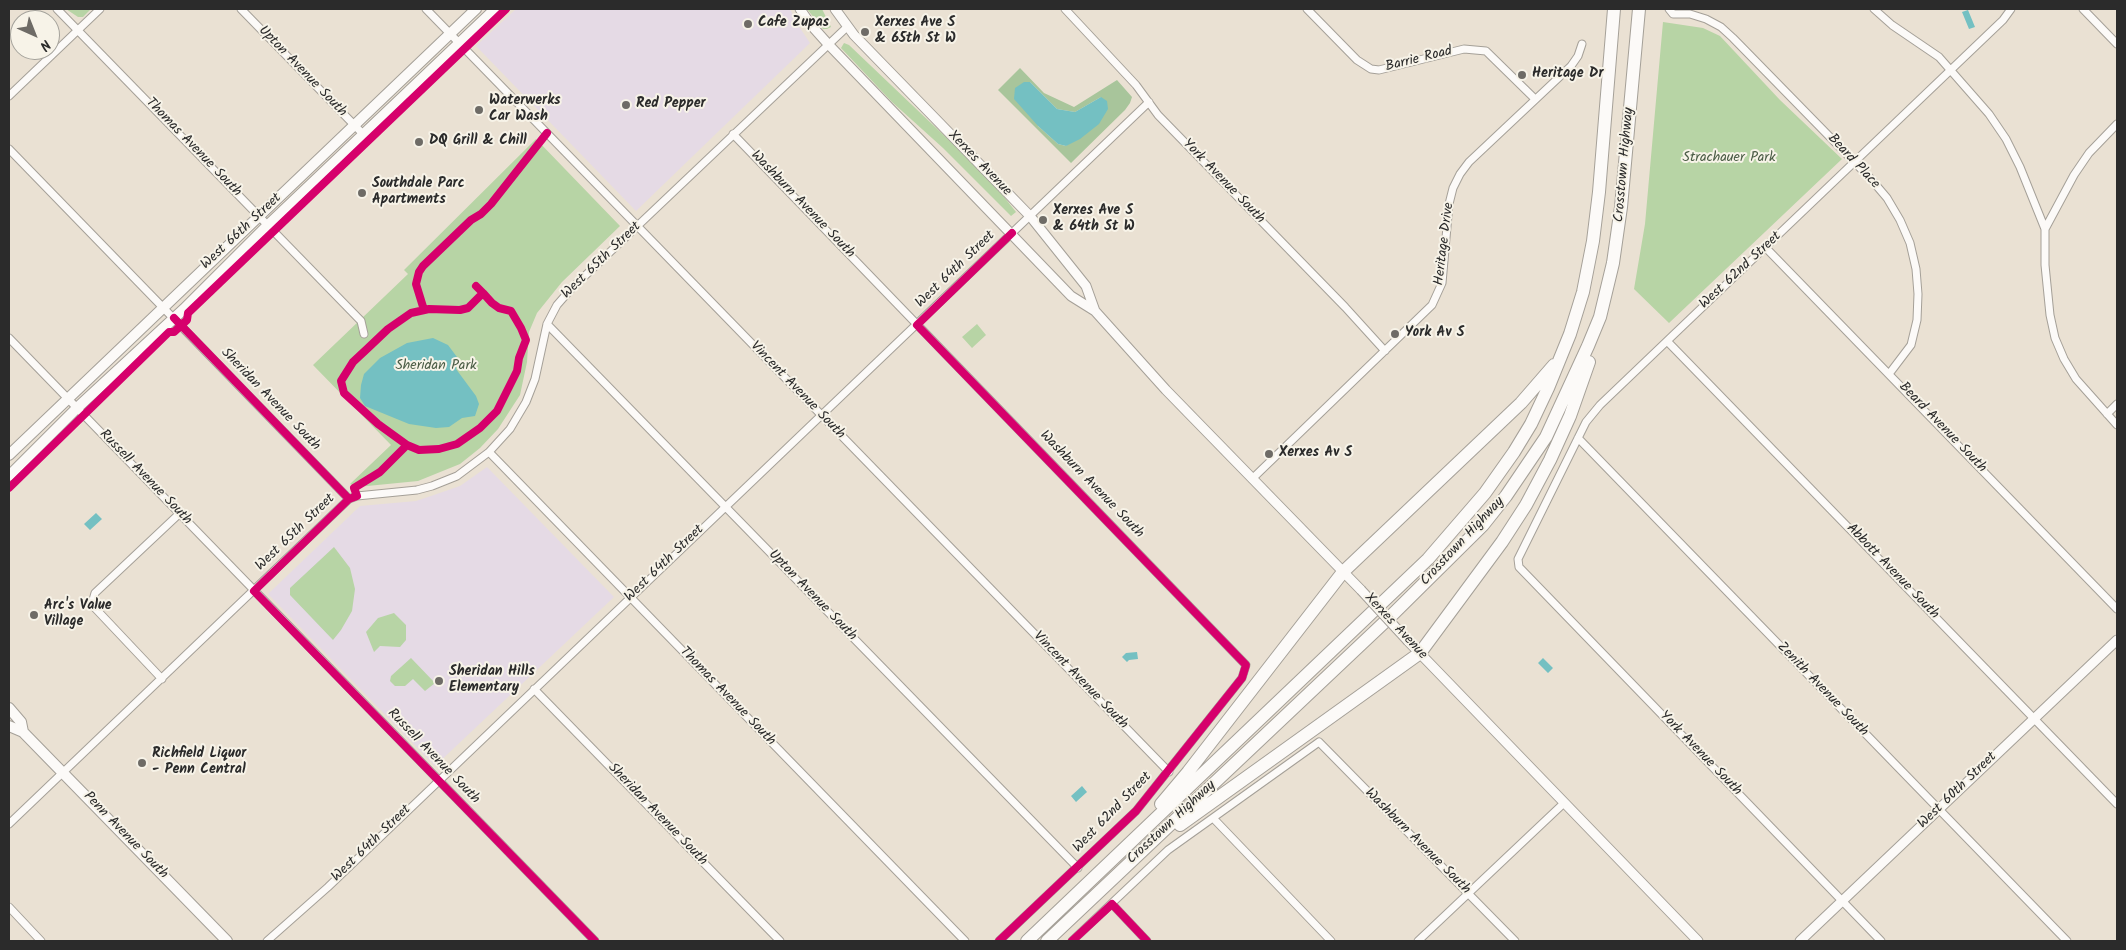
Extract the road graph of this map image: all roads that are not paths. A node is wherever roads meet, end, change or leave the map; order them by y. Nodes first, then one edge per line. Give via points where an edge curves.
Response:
1 (57, 9) edge
2 (100, 9) edge
3 (241, 9) edge
4 (426, 9) edge
5 (476, 9) edge
6 (495, 9) edge
7 (800, 9) edge
8 (835, 9) edge
9 (1065, 9) edge
10 (1307, 9) edge
11 (1614, 9) edge
12 (1639, 9) edge
13 (1874, 9) edge
14 (2011, 9) edge
15 (2083, 9) edge
16 (1671, 11) edge
17 (847, 27) junction
18 (78, 30) junction
19 (450, 34) junction
20 (460, 43) junction
21 (828, 44) junction
22 (1582, 44) dead end
23 (2117, 44) edge
24 (1951, 70) junction
25 (9, 96) edge
26 (1536, 99) junction
27 (1149, 102) junction
28 (2117, 124) edge
29 (354, 125) junction
30 (363, 134) junction
31 (733, 134) junction
32 (9, 149) edge
33 (1854, 162) junction
34 (259, 216) junction
35 (1030, 216) junction
36 (268, 225) junction
37 (637, 226) junction
38 (2045, 229) junction
39 (1012, 233) junction
40 (1766, 248) junction
41 (163, 307) junction
42 (1095, 311) junction
43 (1600, 317) junction
44 (174, 318) junction
45 (547, 324) junction
46 (917, 324) junction
47 (364, 334) dead end
48 (9, 338) edge
49 (1667, 341) junction
50 (1385, 351) junction
51 (1562, 356) junction
52 (1889, 374) junction
53 (68, 399) junction
54 (2117, 404) edge
55 (77, 408) junction
56 (2106, 414) junction
57 (821, 415) junction
58 (2117, 425) edge
59 (1578, 438) junction
60 (489, 452) junction
61 (9, 455) edge
62 (9, 476) edge
63 (1252, 479) junction
64 (349, 499) junction
65 (725, 507) junction
66 (180, 514) junction
67 (1519, 567) joint
68 (1344, 572) junction
69 (254, 591) junction
70 (630, 597) junction
71 (2117, 609) edge
72 (2117, 640) edge
73 (1420, 653) junction
74 (1246, 665) joint
75 (162, 679) junction
76 (534, 689) junction
77 (9, 708) edge
78 (2034, 718) junction
79 (9, 726) edge
80 (23, 732) junction
81 (63, 772) junction
82 (1169, 772) junction
83 (438, 780) junction
84 (1564, 803) junction
85 (2117, 804) edge
86 (1939, 809) junction
87 (1213, 818) junction
88 (9, 824) edge
89 (1118, 855) junction
90 (1126, 866) junction
91 (1078, 868) junction
92 (1468, 893) junction
93 (1842, 901) junction
94 (1112, 904) junction
95 (9, 907) edge
96 (41, 941) edge
97 (227, 941) edge
98 (267, 941) edge
99 (595, 941) edge
100 (780, 941) edge
101 (965, 941) edge
102 (999, 941) edge
103 (1027, 941) edge
104 (1047, 941) edge
105 (1072, 941) edge
106 (1148, 941) edge
107 (1331, 941) edge
108 (1418, 941) edge
109 (1515, 941) edge
110 (1698, 941) edge
111 (1800, 941) edge
112 (1881, 941) edge
113 (2067, 941) edge

1 - 18 street, Thomas Avenue South
2 - 18 street
3 - 29 street, Upton Avenue South
4 - 19 street, Vincent Avenue South
5 - 19 main road, West 66th Street
6 - 20 main road, West 66th Street
7 - 21 street
8 - 17 street
9 - 27 street, York Avenue South
10 - 26 street, Barrie Road via 1357,60 1371,69 1379,70 1464,49 1486,51
11 - 51 highway, Crosstown Highway via 1593,241 1583,292
12 - 43 highway, Crosstown Highway via 1618,236
13 - 24 street via 1932,51
14 - 24 street, West 62nd Street via 2004,20
15 - 23 street
16 - 33 street, Beard Place via 1690,14 1721,27
17 - 21 street, West 65th Street
17 - 35 street, Xerxes Avenue
18 - 25 street
18 - 34 street, Thomas Avenue South
19 - 20 street, Vincent Avenue South
19 - 29 main road, West 66th Street
20 - 30 main road, West 66th Street
20 - 37 street, Vincent Avenue South
21 - 31 street, West 65th Street
21 - 39 street, Xerxes Avenue
22 - 26 street, Heritage Drive via 1571,66
24 - 33 street, West 62nd Street
24 - 38 street via 2006,139
26 - 50 street, Heritage Drive via 1460,174 1449,204 1444,270 1438,294 1423,314
27 - 35 street, West 64th Street
27 - 50 street, York Avenue South
28 - 38 street via 2074,175
29 - 30 street, Upton Avenue South
29 - 34 main road, West 66th Street
30 - 36 main road, West 66th Street
31 - 37 street, West 65th Street
31 - 46 street, Washburn Avenue South
32 - 41 street, Sheridan Avenue South
33 - 40 street, West 62nd Street
33 - 52 street, Beard Place via 1887,198 1900,220 1916,269 1917,320 1911,345
34 - 36 street, Thomas Avenue South
34 - 41 main road, West 66th Street
35 - 39 street, West 64th Street
35 - 42 street, Xerxes Avenue via 1086,286
36 - 44 main road, West 66th Street
36 - 47 street, Thomas Avenue South via 361,321
37 - 45 street, West 65th Street via 571,289
37 - 57 street, Vincent Avenue South
38 - 56 street via 2046,273 2055,338 2076,379
39 - 42 street, Xerxes Avenue via 1071,296
39 - 46 street, West 64th Street
40 - 49 street, West 62nd Street
40 - 52 street, Beard Avenue South
41 - 44 street, Sheridan Avenue South
41 - 53 main road, West 66th Street
42 - 63 street, Xerxes Avenue
43 - 73 highway via 1584,379 1550,460 1526,505
43 - 90 highway, Crosstown Highway via 1546,437 1483,525
44 - 55 main road, West 66th Street
44 - 64 street, Sheridan Avenue South
45 - 60 street, West 65th Street via 535,379 526,402 510,429
45 - 65 street, Upton Avenue South
46 - 57 street, West 64th Street
46 - 74 street, Washburn Avenue South
48 - 53 street, Russell Avenue South
49 - 59 street, West 62nd Street via 1600,405
49 - 78 street, Abbott Avenue South
50 - 63 street, Heritage Drive
51 - 68 highway via 1522,403
51 - 89 highway, Crosstown Highway via 1514,452 1458,526 1378,607
52 - 71 street, Beard Avenue South
53 - 55 street, Russell Avenue South
53 - 61 main road, West 66th Street
54 - 56 street
55 - 62 main road, West 66th Street
55 - 66 street, Russell Avenue South
56 - 58 street
57 - 65 street, West 64th Street
57 - 82 street, Vincent Avenue South
59 - 67 street, West 62nd Street via 1521,550
59 - 86 street, Zenith Avenue South
60 - 64 street, West 65th Street via 457,476 432,486
60 - 70 street, Thomas Avenue South
63 - 68 street, Xerxes Avenue
64 - 69 street, West 65th Street
65 - 70 street, West 64th Street
65 - 91 street, Upton Avenue South
66 - 69 street, Russell Avenue South
66 - 75 street via 96,593 93,600 94,607
67 - 93 street, York Avenue South
68 - 73 street, Xerxes Avenue, bridge
68 - 89 highway via 1188,772
69 - 75 street, West 65th Street
69 - 83 street, Russell Avenue South
70 - 76 street, West 64th Street
70 - 101 street, Thomas Avenue South
72 - 78 street, West 60th Street
73 - 84 street, Xerxes Avenue
73 - 90 highway via 1225,791
74 - 82 street, West 62nd Street via 1242,678
75 - 81 street, West 65th Street
76 - 83 street, West 64th Street
76 - 100 street, Sheridan Avenue South
77 - 80 main road, Penn Avenue South via 21,722
78 - 85 street, Abbott Avenue South
78 - 86 street, West 60th Street
79 - 80 main road, Penn Avenue South
80 - 81 main road, Penn Avenue South
81 - 88 street, West 65th Street
81 - 97 main road, Penn Avenue South
82 - 91 street, West 62nd Street via 1136,811
83 - 98 street, West 64th Street
83 - 99 street, Russell Avenue South
84 - 92 street
84 - 110 street, Xerxes Avenue
86 - 93 street, West 60th Street
86 - 113 street, Zenith Avenue South
87 - 92 street, Washburn Avenue South via 1319,742
87 - 94 street via 1168,850
87 - 107 street
89 - 103 highway, Crosstown Highway
90 - 104 highway, Crosstown Highway
91 - 102 street, West 62nd Street
92 - 108 street
92 - 109 street, Washburn Avenue South
93 - 111 street, West 60th Street
93 - 112 street, York Avenue South
94 - 105 street
94 - 106 street
95 - 96 street

